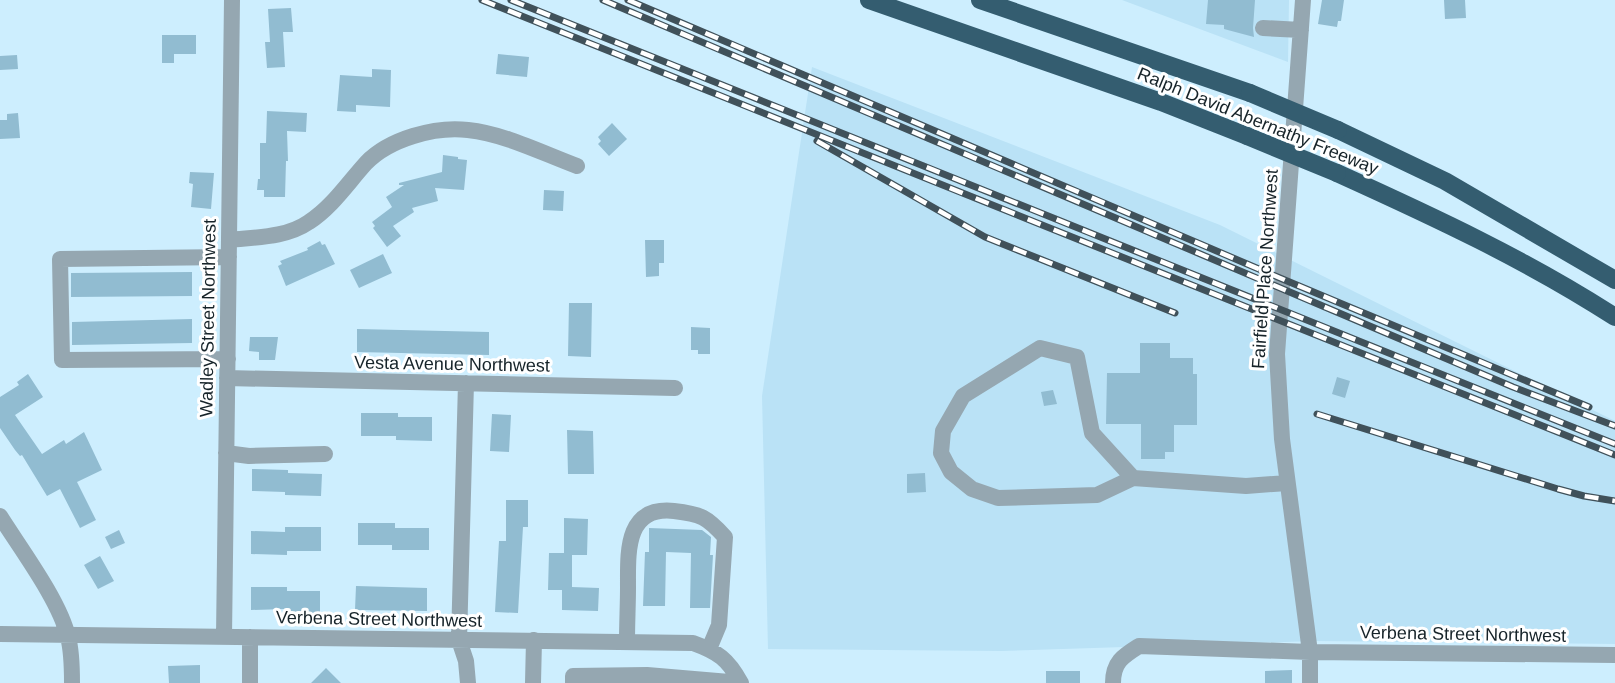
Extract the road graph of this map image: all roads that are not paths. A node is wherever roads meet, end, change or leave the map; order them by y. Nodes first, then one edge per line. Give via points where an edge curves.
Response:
1 (232, 0) edge
2 (869, 0) edge
3 (980, 0) edge
4 (1304, 0) edge
5 (1263, 28) dead end
6 (1301, 30) junction
7 (577, 166) dead end
8 (229, 248) junction
9 (1615, 280) edge
10 (1615, 317) edge
11 (228, 359) junction
12 (227, 378) junction
13 (466, 383) junction
14 (675, 388) dead end
15 (226, 453) junction
16 (325, 454) dead end
17 (1133, 478) junction
18 (1287, 483) junction
19 (0, 516) edge
20 (0, 634) edge
21 (68, 635) junction
22 (224, 637) junction
23 (250, 638) junction
24 (459, 640) junction
25 (534, 640) junction
26 (627, 642) junction
27 (710, 648) junction
28 (1310, 652) junction
29 (1615, 655) edge
30 (72, 683) edge
31 (250, 683) edge
32 (468, 683) edge
33 (533, 683) edge
34 (573, 683) edge
35 (741, 683) edge
36 (1113, 683) edge
37 (1310, 683) edge

1 - 8 street, Wadley Street Northwest
2 - 10 highway, Ralph David Abernathy Freeway, bridge via 1161,102 1337,173 1519,261
3 - 9 highway, Ralph David Abernathy Freeway, bridge via 1251,93 1338,129 1445,181
4 - 6 street, Fairfield Place Northwest
5 - 6 street
6 - 18 street, Fairfield Place Northwest via 1276,354
7 - 8 street via 468,129 432,130 398,141 369,161 329,207 307,224
8 - 11 street, Wadley Street Northwest
8 - 11 street via 60,260 62,360
11 - 12 street, Wadley Street Northwest
12 - 13 street, Vesta Avenue Northwest
12 - 15 street, Wadley Street Northwest
13 - 14 street, Vesta Avenue Northwest
13 - 24 street
15 - 16 street
15 - 22 street, Wadley Street Northwest
17 - 17 street via 1092,433 1077,357 1040,348 963,396 943,431 941,453 951,472 972,489 998,498 1097,495
17 - 18 street via 1246,486
18 - 28 street, Fairfield Place Northwest
19 - 21 street via 55,604
20 - 21 street, Verbena Street Northwest
21 - 22 street, Verbena Street Northwest
21 - 30 street
22 - 23 street, Verbena Street Northwest
23 - 24 street, Verbena Street Northwest
23 - 31 street
24 - 25 street, Verbena Street Northwest
24 - 32 street
25 - 26 street, Verbena Street Northwest
25 - 33 street
26 - 27 street, Verbena Street Northwest via 693,643
26 - 27 street via 629,541 650,513 672,511 702,516 725,537 718,625
27 - 35 street via 732,667
28 - 29 street, Verbena Street Northwest
28 - 36 street, Verbena Street Northwest via 1139,645 1121,657
28 - 37 street, Fairfield Place Northwest
34 - 35 street via 573,676 647,675

